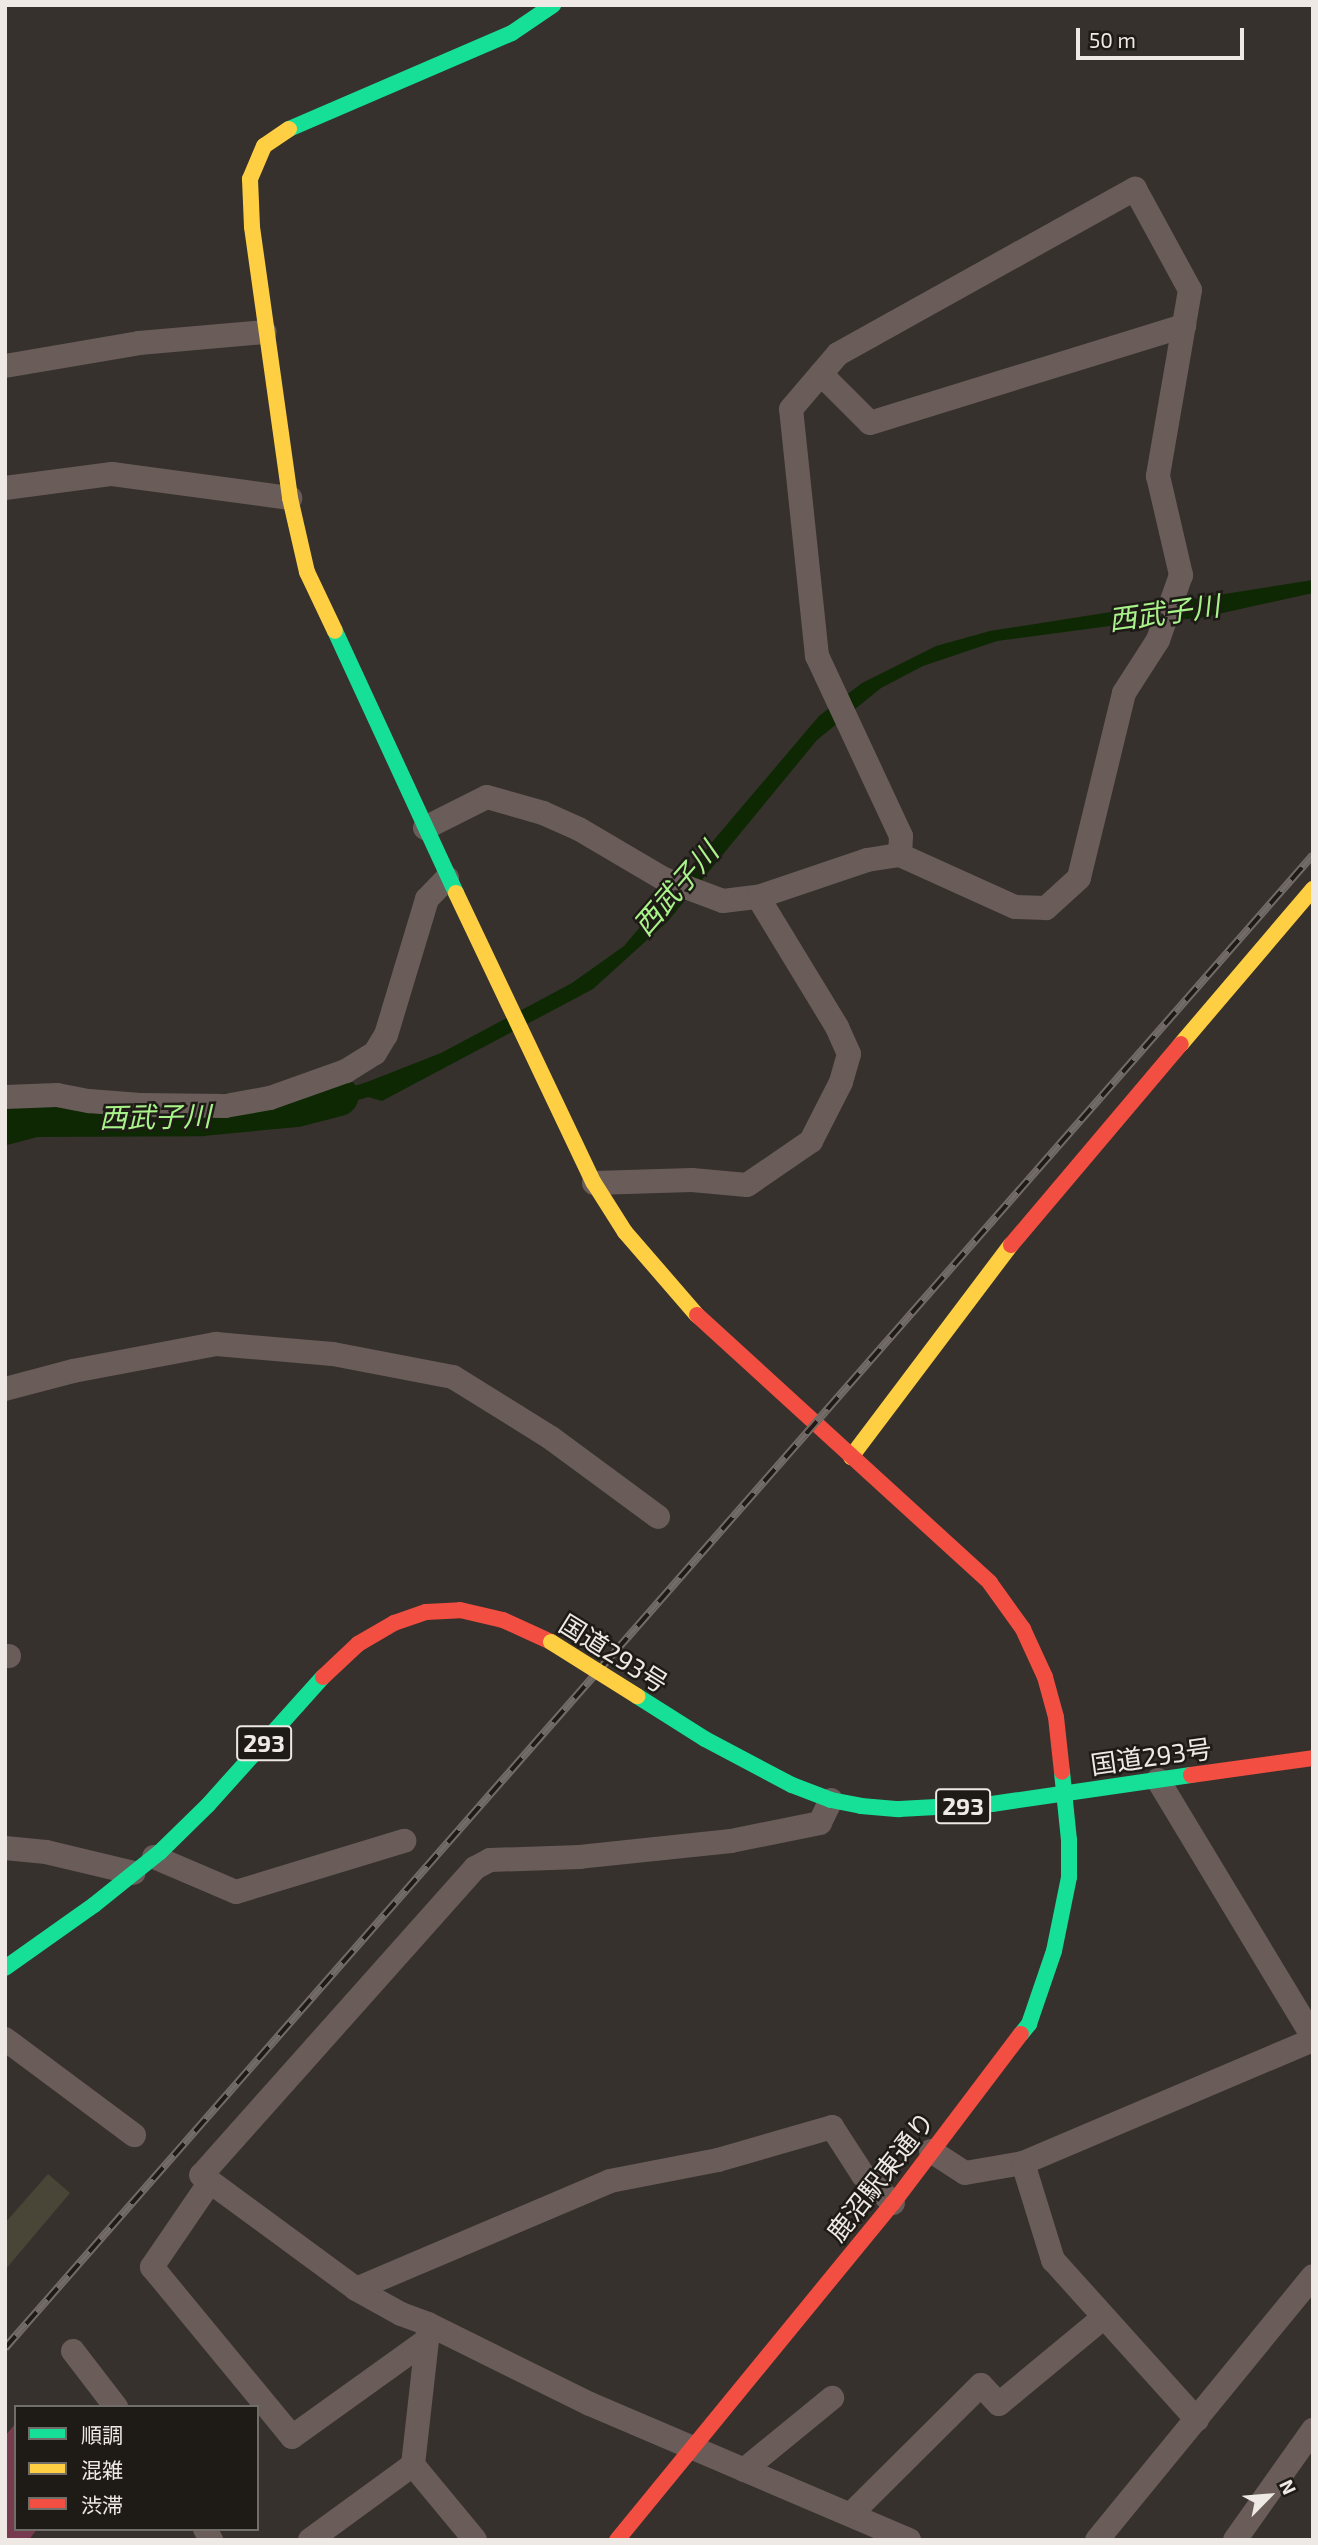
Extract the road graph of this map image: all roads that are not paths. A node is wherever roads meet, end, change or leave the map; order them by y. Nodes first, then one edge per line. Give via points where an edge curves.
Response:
1 (554, 5) edge
2 (1184, 326) junction
3 (265, 332) junction
4 (5, 366) edge
5 (821, 373) junction
6 (5, 488) edge
7 (289, 498) junction
8 (425, 828) junction
9 (900, 855) junction
10 (447, 878) junction
11 (1313, 889) edge
12 (758, 897) junction
13 (5, 1097) edge
14 (594, 1183) junction
15 (5, 1389) edge
16 (850, 1457) junction
17 (658, 1517) dead end
18 (1313, 1758) edge
19 (1158, 1780) junction
20 (1066, 1793) junction
21 (831, 1800) junction
22 (404, 1841) dead end
23 (5, 1848) edge
24 (154, 1857) junction
25 (134, 1873) junction
26 (5, 1969) edge
27 (5, 2039) edge
28 (1313, 2039) edge
29 (134, 2135) dead end
30 (930, 2151) junction
31 (1023, 2163) junction
32 (210, 2182) junction
33 (893, 2203) junction
34 (1313, 2276) edge
35 (356, 2289) junction
36 (1104, 2317) junction
37 (427, 2332) junction
38 (73, 2351) dead end
39 (832, 2398) dead end
40 (114, 2405) edge
41 (1197, 2420) junction
42 (1313, 2430) edge
43 (691, 2448) junction
44 (412, 2465) junction
45 (744, 2470) junction
46 (851, 2514) junction
47 (310, 2540) edge
48 (475, 2540) edge
49 (617, 2540) edge
50 (909, 2540) edge
51 (1097, 2540) edge
52 (1235, 2540) edge

1 - 3 main road, 鹿沼駅東通り via 512,33 287,130 264,146 250,179
2 - 5 street via 870,423
2 - 5 street via 1190,290 1135,189 838,354
2 - 9 street via 1158,476 1181,575 1158,640 1124,693 1079,878 1046,908 1015,907
3 - 4 street via 139,343
3 - 7 main road, 鹿沼駅東通り
5 - 9 street via 791,409 817,656 901,836
6 - 7 street via 112,474
7 - 8 main road, 鹿沼駅東通り via 307,572
8 - 10 main road, 鹿沼駅東通り
8 - 12 street via 487,797 555,819 664,879 723,901
9 - 12 street via 867,860
10 - 13 street via 427,899 386,1035 374,1054 346,1072 270,1098 225,1106 127,1104 57,1094
10 - 14 main road, 鹿沼駅東通り
11 - 16 main road via 1003,1254
12 - 14 street via 849,1054 841,1082 811,1141 747,1185 692,1180
14 - 16 main road, 鹿沼駅東通り via 625,1232 680,1298
15 - 17 street via 216,1344 332,1354 453,1377 551,1438
16 - 20 main road, 鹿沼駅東通り via 990,1583 1023,1629 1045,1677 1056,1717
18 - 19 main road, 国道293号 / 293
19 - 20 main road, 国道293号 / 293
19 - 28 street
20 - 21 main road, 国道293号 / 293 via 899,1809
20 - 30 main road, 鹿沼駅東通り via 1069,1877 1054,1951 1029,2024
21 - 24 main road, 国道293号 / 293, bridge via 749,1763 551,1642 503,1619 460,1610 426,1612 394,1623 358,1644
21 - 32 street via 820,1823 731,1841 580,1857 490,1860 475,1868 201,2175
22 - 24 street via 236,1892
23 - 25 street via 46,1852
24 - 25 main road, 国道293号 / 293
25 - 26 main road, 国道293号 / 293
27 - 29 street
28 - 31 street
30 - 31 street via 965,2173
30 - 33 main road, 鹿沼駅東通り
31 - 36 street via 1053,2260
32 - 35 street
32 - 37 street via 152,2267 292,2437
33 - 35 street via 863,2175 832,2127 718,2160 610,2181
33 - 43 main road, 鹿沼駅東通り
34 - 41 street
35 - 37 street
36 - 41 street
36 - 46 street via 999,2404 981,2385
37 - 43 street
37 - 44 street
38 - 40 street
39 - 45 street
41 - 51 street
42 - 52 street
43 - 45 street
43 - 49 main road, 鹿沼駅東通り
44 - 47 street
44 - 48 street
45 - 46 street
46 - 50 street

